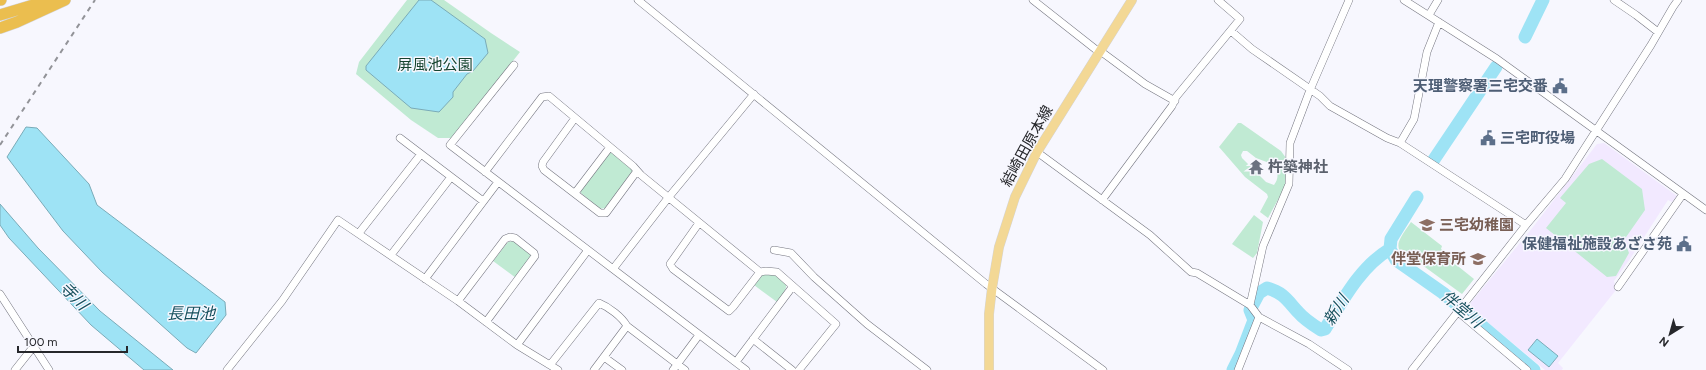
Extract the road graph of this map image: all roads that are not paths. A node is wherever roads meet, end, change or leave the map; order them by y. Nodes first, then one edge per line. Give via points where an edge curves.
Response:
1 (38, 0) edge
2 (50, 0) edge
3 (66, 0) edge
4 (638, 0) edge
5 (1033, 0) edge
6 (1132, 0) edge
7 (1218, 0) edge
8 (1350, 0) edge
9 (1404, 0) edge
10 (1438, 0) edge
11 (1614, 0) edge
12 (1678, 0) edge
13 (0, 11) edge
14 (0, 15) edge
15 (1429, 15) junction
16 (1439, 22) junction
17 (0, 28) edge
18 (1231, 31) junction
19 (1658, 32) junction
20 (1099, 52) junction
21 (514, 66) dead end
22 (1310, 90) junction
23 (754, 94) junction
24 (1175, 101) junction
25 (575, 118) junction
26 (1596, 132) junction
27 (400, 138) dead end
28 (1400, 143) junction
29 (610, 147) junction
30 (1037, 152) junction
31 (421, 154) junction
32 (637, 171) junction
33 (485, 172) junction
34 (451, 177) junction
35 (498, 182) junction
36 (575, 193) junction
37 (1683, 194) junction
38 (668, 198) junction
39 (1102, 200) junction
40 (483, 201) junction
41 (1706, 210) edge
42 (699, 223) junction
43 (1526, 225) junction
44 (359, 233) junction
45 (588, 250) junction
46 (774, 250) dead end
47 (391, 255) junction
48 (614, 269) junction
49 (760, 272) junction
50 (425, 279) junction
51 (793, 286) junction
52 (1618, 287) dead end
53 (992, 288) junction
54 (0, 294) edge
55 (458, 301) junction
56 (1250, 305) junction
57 (1460, 308) junction
58 (1259, 317) junction
59 (486, 322) junction
60 (627, 326) junction
61 (699, 335) junction
62 (753, 339) junction
63 (516, 345) junction
64 (34, 346) junction
65 (604, 357) junction
66 (736, 362) junction
67 (550, 365) junction
68 (675, 367) edge
69 (15, 370) edge
70 (49, 370) edge
71 (227, 370) edge
72 (558, 370) edge
73 (594, 370) edge
74 (622, 370) edge
75 (685, 370) edge
76 (746, 370) edge
77 (792, 370) edge
78 (799, 370) edge
79 (927, 370) edge
80 (989, 370) edge
81 (1102, 370) edge
82 (1238, 370) edge
83 (1348, 370) edge
84 (1412, 370) edge
85 (1527, 370) edge

1 - 13 highway
2 - 14 highway
3 - 17 highway
4 - 23 street
5 - 20 street
6 - 20 main road, 結崎田原本線
7 - 18 street via 1240,19
8 - 22 street
9 - 15 street
10 - 15 street
11 - 19 street
12 - 19 street
15 - 16 street
16 - 26 street via 1497,59
16 - 28 street via 1427,52 1414,119
18 - 22 street via 1252,50
18 - 24 street
19 - 26 street
20 - 24 street
20 - 30 main road, 結崎田原本線
21 - 33 street via 450,145
22 - 28 street via 1330,106
22 - 56 street via 1290,143 1289,184 1263,246
23 - 38 street
23 - 53 street
24 - 39 street
25 - 29 street
25 - 33 street via 549,96 542,97
25 - 36 street via 542,166
26 - 37 street
26 - 43 street via 1565,179
27 - 31 street
28 - 43 street
29 - 32 street
29 - 36 street
30 - 39 street
30 - 53 main road, 結崎田原本線 via 1015,197 999,247
31 - 34 street
31 - 44 street
32 - 36 street via 606,213 600,213
32 - 38 street
33 - 35 street
34 - 40 street
34 - 47 street
35 - 40 street
35 - 45 street
37 - 41 street
37 - 52 street
38 - 42 street
38 - 48 street
39 - 56 street via 1150,235 1191,272 1197,273
40 - 50 street
42 - 49 street
42 - 49 street via 671,261 673,269 729,311
43 - 57 street
44 - 47 street
44 - 71 street via 338,220 282,301
45 - 48 street
45 - 63 street
46 - 79 street via 790,253 866,324
47 - 50 street
48 - 61 street
49 - 51 street via 777,272
50 - 55 street
51 - 62 street
51 - 78 street via 836,324
53 - 80 main road, 結崎田原本線 via 989,314
53 - 81 street
54 - 64 street
55 - 59 street
55 - 59 street via 506,239 510,236 515,238 535,256
56 - 58 street
57 - 84 street
57 - 85 street
58 - 82 street
58 - 83 street via 1309,344
59 - 63 street
60 - 65 street
60 - 67 street via 599,303
60 - 68 street
61 - 66 street
61 - 68 street
62 - 66 street
62 - 77 street
63 - 67 street
64 - 69 street
64 - 70 street
65 - 73 street
65 - 74 street
66 - 76 street
67 - 72 street
68 - 75 street

